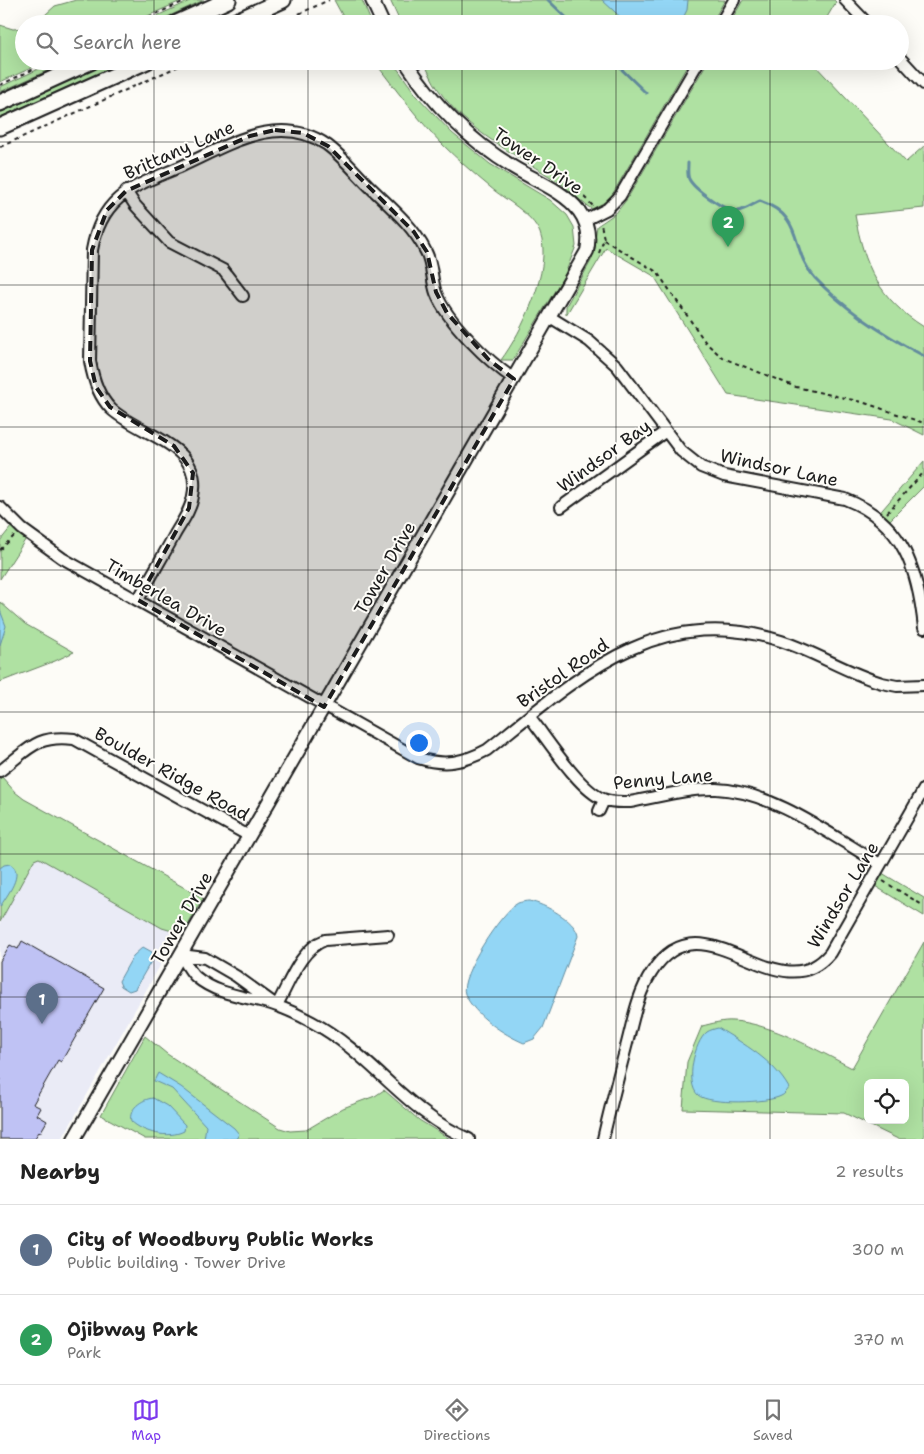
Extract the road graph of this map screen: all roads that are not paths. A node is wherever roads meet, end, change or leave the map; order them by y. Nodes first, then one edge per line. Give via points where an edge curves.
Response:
1 (228, 0) edge
2 (283, 0) edge
3 (372, 0) edge
4 (734, 0) edge
5 (845, 0) edge
6 (195, 15) edge
7 (250, 15) edge
8 (380, 15) edge
9 (725, 15) edge
10 (859, 15) edge
11 (909, 68) edge
12 (72, 70) edge
13 (127, 70) edge
14 (412, 70) edge
15 (694, 70) edge
16 (924, 84) edge
17 (0, 103) edge
18 (0, 127) edge
19 (126, 191) junction
20 (585, 220) junction
21 (243, 296) dead end
22 (550, 317) junction
23 (514, 379) junction
24 (666, 431) junction
25 (0, 507) edge
26 (561, 507) dead end
27 (138, 600) junction
28 (924, 628) edge
29 (924, 685) edge
30 (324, 707) junction
31 (529, 716) junction
32 (0, 771) edge
33 (924, 789) edge
34 (604, 800) junction
35 (599, 810) dead end
36 (249, 836) junction
37 (880, 864) junction
38 (388, 935) dead end
39 (181, 955) junction
40 (277, 1005) junction
41 (74, 1139) edge
42 (468, 1139) edge
43 (603, 1139) edge

1 - 6 main road
2 - 7 main road
3 - 8 street
4 - 9 street
5 - 10 street
11 - 16 street
12 - 17 main road
13 - 18 main road
14 - 20 street, Tower Drive via 436,102 468,134 513,167 568,200
15 - 20 street via 622,193 607,209
19 - 21 street via 165,238 223,270
19 - 23 street, Brittany Lane via 263,132 290,131 318,139 414,232 427,252 436,292 447,313 489,360
19 - 27 street, Brittany Lane via 107,210 94,236 92,374 96,387 120,416 183,454 193,473 194,485 189,508
20 - 22 street, Tower Drive via 586,254
22 - 23 street, Tower Drive
22 - 24 street, Windsor Lane via 589,341 617,366
23 - 30 street, Tower Drive
24 - 26 street, Windsor Bay
24 - 28 street, Windsor Lane via 690,459 714,473 846,499 881,519 899,539 908,556 920,592
25 - 27 street, Timberlea Drive via 22,529 62,558
27 - 30 street, Timberlea Drive
29 - 31 street, Bristol Road via 897,686 867,679 797,647 762,636 696,632 628,648 602,661
30 - 31 street, Bristol Road via 418,758 444,764 473,758
30 - 36 street, Tower Drive
31 - 34 street, Penny Lane via 585,787
32 - 36 street, Boulder Ridge Road via 38,742 50,738 74,739
33 - 37 street, Windsor Lane
34 - 35 street
34 - 37 street, Penny Lane via 630,802 714,789 748,793 781,806
36 - 39 street, Tower Drive
37 - 43 street, Windsor Lane via 830,953 816,968 805,972 779,970 700,943 675,948 664,956 652,972 636,1008
38 - 40 street via 316,943 304,955
39 - 40 street via 205,958
39 - 40 street via 195,976 224,993
39 - 41 street, Tower Drive
40 - 42 street via 350,1045 419,1110

